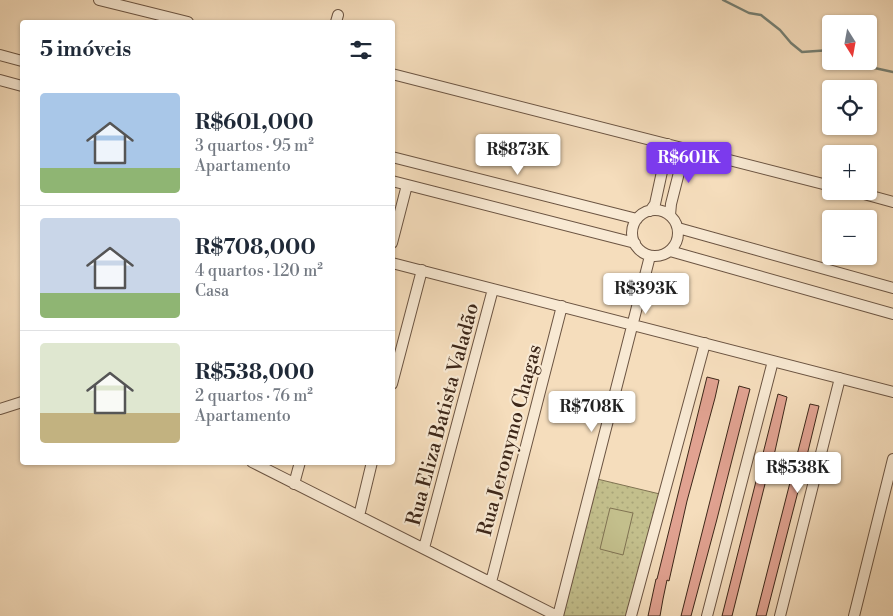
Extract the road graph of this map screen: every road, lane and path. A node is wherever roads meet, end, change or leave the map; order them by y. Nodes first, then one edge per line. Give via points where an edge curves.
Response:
1 (99, 0) edge
2 (180, 20) edge
3 (0, 55) edge
4 (20, 60) edge
5 (395, 75) edge
6 (0, 80) edge
7 (20, 85) edge
8 (668, 144) junction
9 (685, 148) junction
10 (395, 158) edge
11 (395, 182) edge
12 (822, 184) edge
13 (407, 185) junction
14 (877, 198) edge
15 (893, 202) edge
16 (650, 211) junction
17 (670, 215) junction
18 (637, 219) junction
19 (678, 228) junction
20 (395, 231) edge
21 (635, 243) junction
22 (670, 251) junction
23 (650, 256) junction
24 (395, 264) edge
25 (422, 270) junction
26 (893, 288) edge
27 (494, 289) junction
28 (562, 306) junction
29 (893, 314) edge
30 (632, 325) junction
31 (705, 343) junction
32 (773, 361) junction
33 (395, 373) edge
34 (840, 378) junction
35 (893, 392) edge
36 (20, 403) edge
37 (0, 409) edge
38 (893, 459) edge
39 (258, 465) edge
40 (299, 465) edge
41 (371, 465) edge
42 (294, 484) junction
43 (359, 516) junction
44 (424, 548) junction
45 (490, 582) junction
46 (558, 616) edge
47 (631, 616) edge
48 (707, 616) edge
49 (780, 616) edge
50 (854, 616) edge

1 - 2 street
3 - 4 street
5 - 8 street
6 - 7 street
8 - 9 street
8 - 16 street via 655,204
9 - 12 street
9 - 17 street
10 - 18 street
11 - 13 street
13 - 20 street
13 - 21 street
14 - 15 street
16 - 17 street
16 - 18 street
17 - 19 street
18 - 21 street via 633,230
19 - 22 street via 676,243
19 - 26 street
21 - 23 street
22 - 23 street via 661,256
22 - 29 street
23 - 30 street
24 - 25 street
25 - 27 street
25 - 33 street
27 - 28 street
27 - 44 street, Rua Eliza Batista Valadão
28 - 30 street
28 - 45 street, Rua Jeronymo Chagas
30 - 31 street
30 - 46 street
31 - 32 street
31 - 47 street
32 - 34 street
32 - 48 street
34 - 35 street
34 - 49 street
36 - 37 street
38 - 50 street
39 - 42 street
40 - 42 street
41 - 43 street
42 - 43 street
43 - 44 street
44 - 45 street
45 - 46 street

